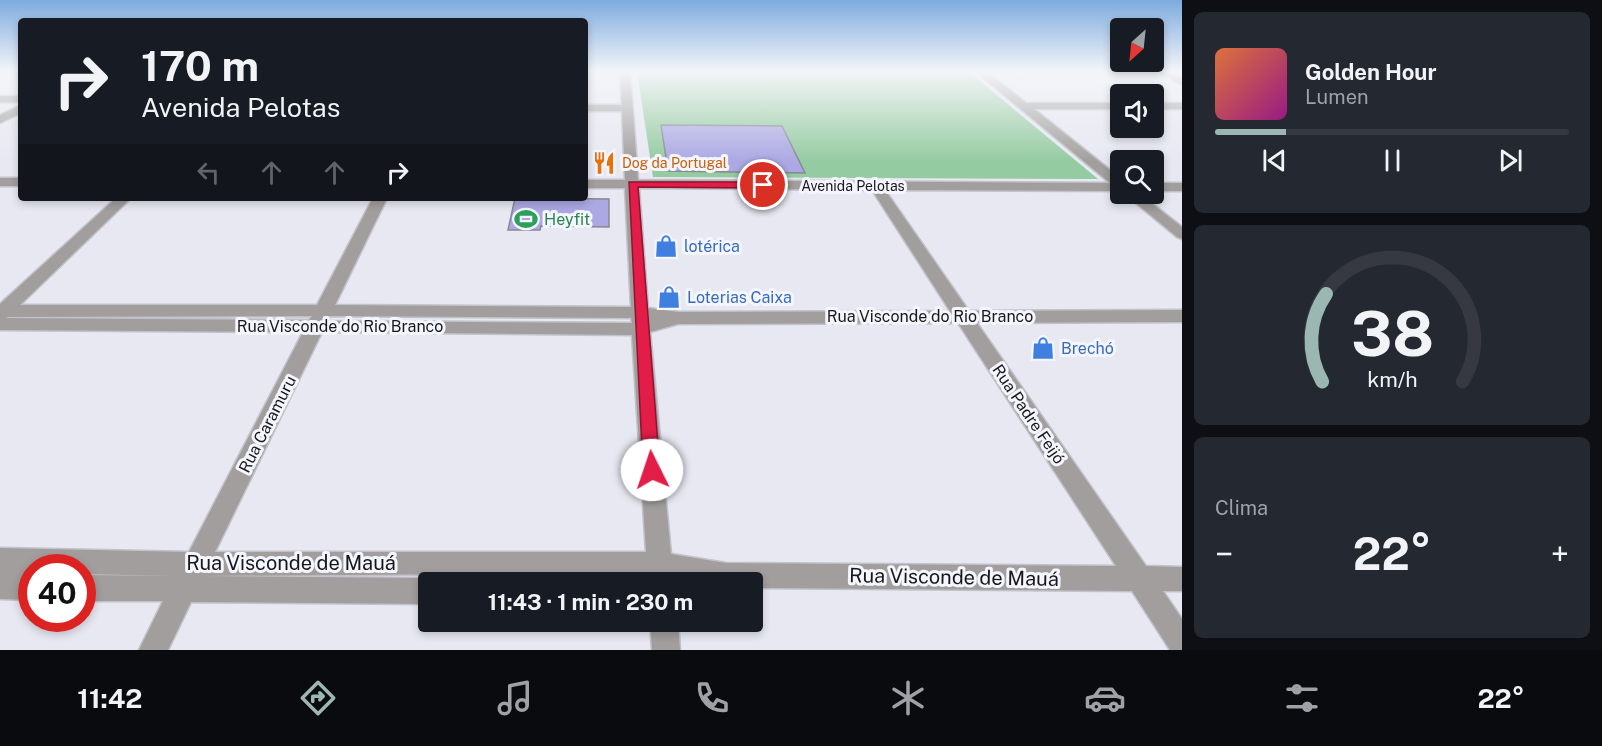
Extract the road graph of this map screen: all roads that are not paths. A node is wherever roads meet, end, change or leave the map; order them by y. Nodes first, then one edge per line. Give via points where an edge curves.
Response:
1 (626, 101) edge
2 (1018, 101) edge
3 (588, 102) edge
4 (0, 104) edge
5 (626, 105) junction
6 (18, 106) edge
7 (1024, 106) junction
8 (1110, 106) edge
9 (1164, 106) edge
10 (1182, 106) edge
11 (18, 108) edge
12 (588, 108) edge
13 (0, 120) edge
14 (1110, 177) edge
15 (0, 182) edge
16 (18, 182) edge
17 (588, 184) edge
18 (633, 184) junction
19 (1110, 185) edge
20 (876, 186) junction
21 (1164, 187) edge
22 (1182, 187) edge
23 (121, 201) edge
24 (379, 201) edge
25 (1144, 204) edge
26 (1182, 234) edge
27 (1, 315) edge
28 (962, 315) junction
29 (1182, 316) edge
30 (321, 319) junction
31 (641, 321) junction
32 (12, 561) edge
33 (196, 564) junction
34 (491, 572) edge
35 (660, 572) edge
36 (763, 575) edge
37 (1140, 579) junction
38 (1182, 579) edge
39 (12, 587) edge
40 (96, 588) edge
41 (183, 590) junction
42 (418, 591) edge
43 (665, 632) edge
44 (1182, 643) edge
45 (153, 650) edge
46 (666, 650) edge

1 - 5 street
2 - 7 street
3 - 5 street
4 - 6 street
5 - 12 street
5 - 18 street
7 - 8 street
7 - 14 street
9 - 10 street
11 - 13 street
15 - 16 street
17 - 18 street, Avenida Pelotas
18 - 20 street, Avenida Pelotas
18 - 31 street
19 - 20 street, Avenida Pelotas
20 - 28 street, Rua Padre Feijó
21 - 22 street
23 - 27 street
24 - 30 street, Rua Caramuru
25 - 26 street
27 - 30 street, Rua Visconde do Rio Branco
28 - 29 street, Rua Visconde do Rio Branco
28 - 31 street, Rua Visconde do Rio Branco
28 - 37 street, Rua Padre Feijó
30 - 31 street, Rua Visconde do Rio Branco
30 - 33 street, Rua Caramuru
31 - 35 street
32 - 33 street, Rua Visconde de Mauá
32 - 39 street
33 - 34 street, Rua Visconde de Mauá
33 - 41 street, Rua Caramuru
36 - 37 street, Rua Visconde de Mauá
37 - 38 street, Rua Visconde de Mauá
37 - 44 street, Rua Padre Feijó
40 - 41 street, Rua Visconde de Mauá
41 - 42 street, Rua Visconde de Mauá
41 - 45 street, Rua Caramuru
43 - 46 street

